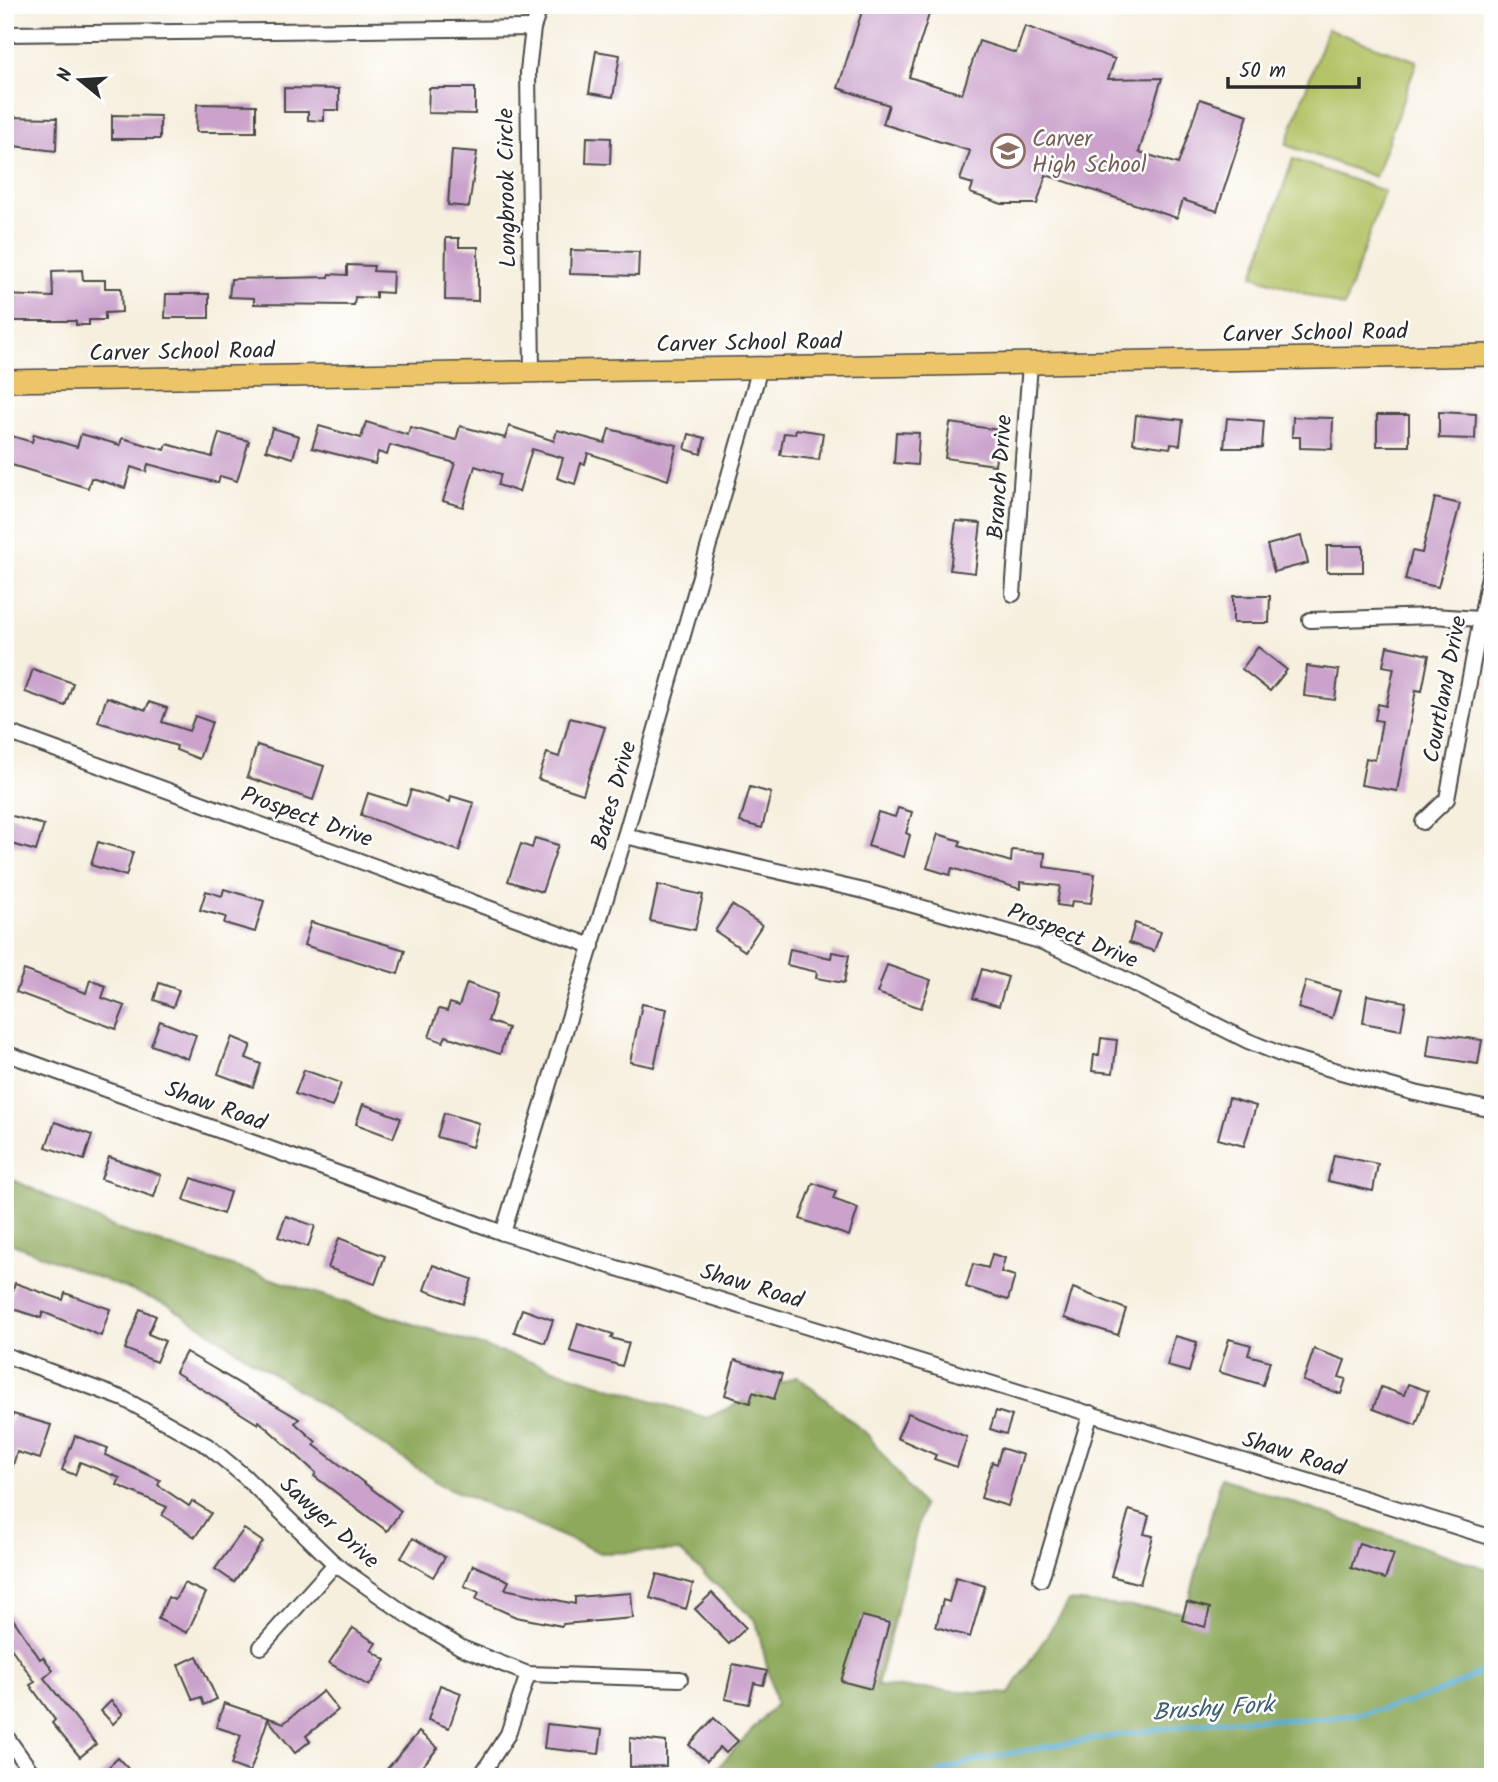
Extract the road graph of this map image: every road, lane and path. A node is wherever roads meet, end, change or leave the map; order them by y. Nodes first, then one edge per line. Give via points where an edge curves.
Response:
1 (541, 5) edge
2 (533, 29) junction
3 (5, 34) edge
4 (1493, 355) edge
5 (1030, 364) junction
6 (760, 368) junction
7 (532, 372) junction
8 (5, 381) edge
9 (1493, 555) edge
10 (1013, 594) dead end
11 (1480, 619) junction
12 (1310, 620) dead end
13 (5, 731) edge
14 (1423, 822) dead end
15 (625, 836) junction
16 (592, 947) junction
17 (5, 1053) edge
18 (1493, 1110) edge
19 (503, 1233) junction
20 (5, 1355) edge
21 (1091, 1413) junction
22 (1493, 1538) edge
23 (335, 1564) junction
24 (1041, 1579) dead end
25 (261, 1647) dead end
26 (528, 1674) junction
27 (680, 1679) dead end
28 (5, 1735) edge
29 (35, 1777) edge
30 (480, 1777) edge

1 - 2 street, Longbrook Circle
2 - 3 street
2 - 7 street, Longbrook Circle via 528,114
4 - 5 main road, Carver School Road
5 - 6 main road, Carver School Road
5 - 10 street, Branch Drive
6 - 7 main road, Carver School Road
6 - 15 street, Bates Drive
7 - 8 main road, Carver School Road
9 - 11 street, Courtland Drive
11 - 12 street
11 - 14 street, Courtland Drive via 1447,799
13 - 16 street, Prospect Drive
15 - 16 street, Bates Drive
15 - 18 street, Prospect Drive via 864,891 1040,941 1285,1056
16 - 19 street, Bates Drive
17 - 19 street, Shaw Road
19 - 21 street, Shaw Road
20 - 23 street, Sawyer Drive via 124,1399 185,1432 244,1476
21 - 22 street, Shaw Road
21 - 24 street
23 - 25 street
23 - 26 street, Sawyer Drive via 462,1648
26 - 27 street, Sawyer Drive
26 - 30 street via 508,1734
28 - 29 street

